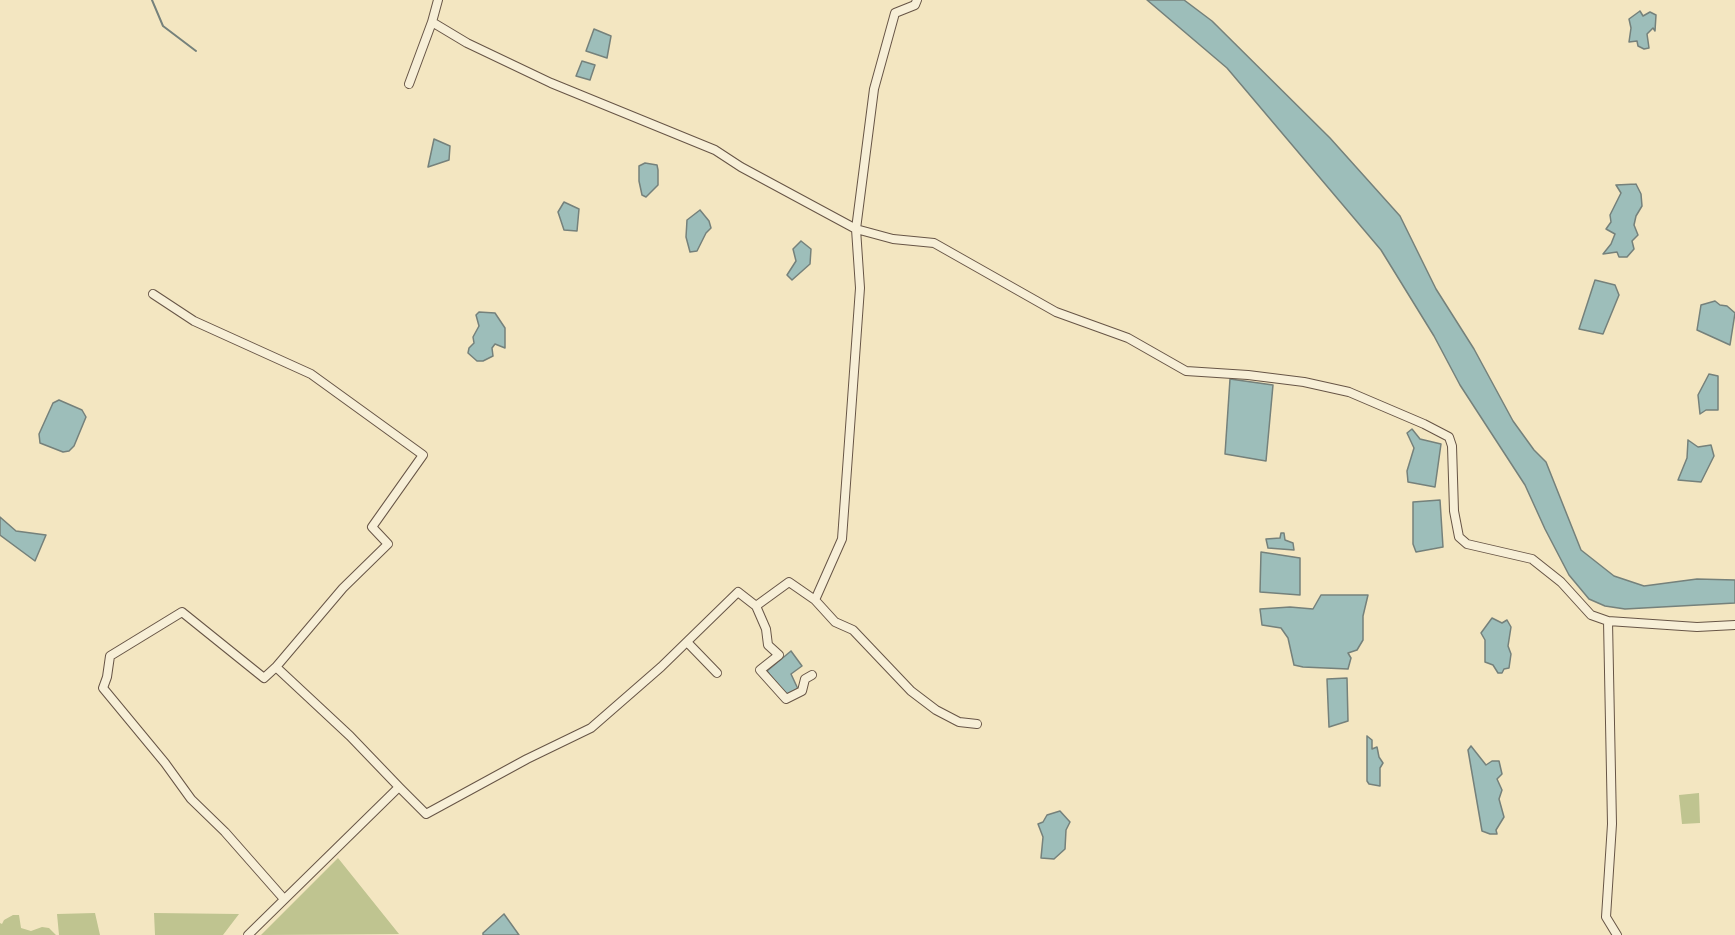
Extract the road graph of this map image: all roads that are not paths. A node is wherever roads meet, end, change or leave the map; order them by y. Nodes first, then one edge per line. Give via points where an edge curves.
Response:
1 (438, 0) edge
2 (917, 0) edge
3 (432, 22) junction
4 (409, 84) dead end
5 (856, 229) junction
6 (153, 294) dead end
7 (815, 600) junction
8 (756, 606) junction
9 (1608, 621) junction
10 (1735, 626) edge
11 (687, 642) junction
12 (276, 667) junction
13 (717, 673) dead end
14 (812, 675) dead end
15 (977, 724) dead end
16 (399, 787) junction
17 (284, 899) junction
18 (248, 935) edge
19 (1617, 935) edge

1 - 3 street
2 - 5 street via 915,5 895,13 873,89
3 - 4 street
3 - 5 street via 551,83 715,150
5 - 7 street via 860,288 842,539
5 - 9 street via 893,239 934,243 1056,312 1128,339 1186,371 1293,381 1349,392 1449,437 1459,537 1467,544 1532,559 1592,615
6 - 12 street via 194,321 311,374 423,455 372,527 388,543
7 - 8 street via 789,582
7 - 15 street via 835,622 853,630 911,691 959,722
8 - 11 street via 738,592
8 - 14 street via 768,645 779,655 760,670 786,699 802,691 805,679
9 - 10 street
9 - 19 street via 1612,824 1606,917
11 - 13 street
11 - 16 street via 591,728 426,814
12 - 16 street
12 - 17 street via 264,678 182,612 110,656 103,688 191,799
16 - 17 street
17 - 18 street

